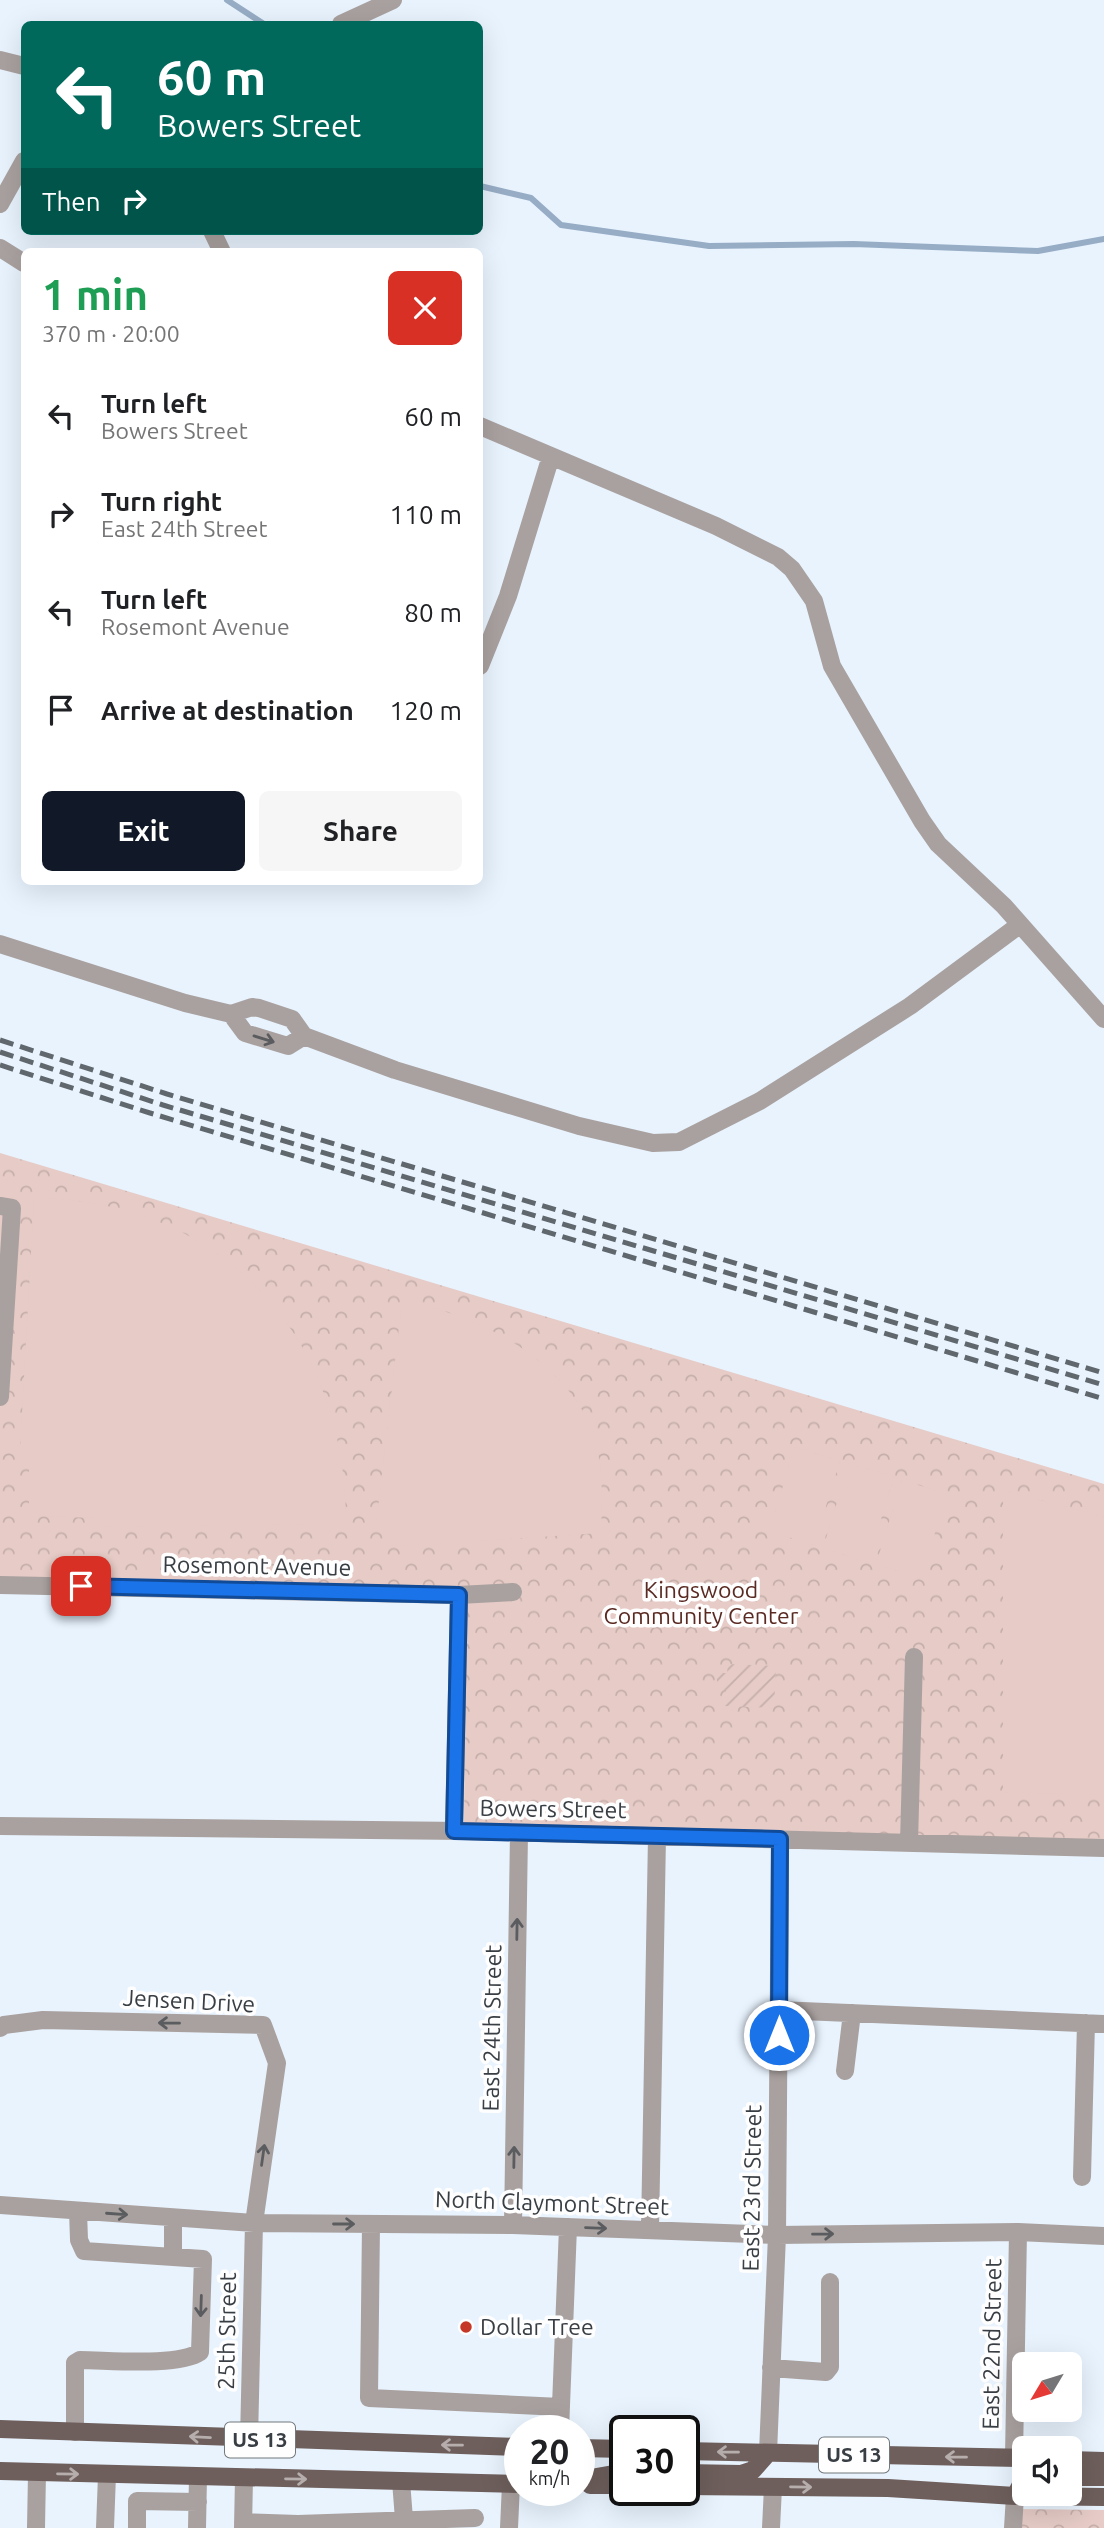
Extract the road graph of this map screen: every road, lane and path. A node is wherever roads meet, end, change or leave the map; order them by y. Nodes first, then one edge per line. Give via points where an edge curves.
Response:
1 (393, 0) edge
2 (348, 21) edge
3 (0, 60) edge
4 (21, 65) edge
5 (21, 166) edge
6 (0, 204) edge
7 (0, 248) edge
8 (21, 261) edge
9 (483, 427) edge
10 (551, 456) junction
11 (483, 658) edge
12 (1018, 926) junction
13 (0, 944) edge
14 (231, 1014) junction
15 (1104, 1020) edge
16 (304, 1037) junction
17 (0, 1206) edge
18 (0, 1397) edge
19 (0, 1585) edge
20 (513, 1592) dead end
21 (459, 1595) junction
22 (914, 1657) dead end
23 (0, 1826) edge
24 (454, 1831) junction
25 (519, 1833) junction
26 (657, 1836) junction
27 (780, 1839) junction
28 (909, 1843) junction
29 (1104, 1848) edge
30 (779, 2010) junction
31 (852, 2013) junction
32 (1095, 2024) edge
33 (0, 2028) edge
34 (845, 2071) dead end
35 (1082, 2177) dead end
36 (0, 2205) edge
37 (78, 2211) junction
38 (173, 2217) junction
39 (254, 2223) junction
40 (371, 2224) junction
41 (513, 2225) junction
42 (568, 2227) junction
43 (650, 2230) junction
44 (1018, 2232) junction
45 (777, 2235) junction
46 (1104, 2236) edge
47 (173, 2256) junction
48 (830, 2282) dead end
49 (771, 2368) junction
50 (561, 2407) junction
51 (561, 2415) edge
52 (0, 2429) edge
53 (75, 2432) junction
54 (1019, 2436) edge
55 (249, 2440) junction
56 (504, 2447) edge
57 (700, 2451) edge
58 (768, 2453) junction
59 (1012, 2458) edge
60 (1082, 2460) edge
61 (1104, 2461) edge
62 (0, 2471) edge
63 (37, 2473) junction
64 (700, 2473) edge
65 (107, 2475) junction
66 (198, 2477) junction
67 (1082, 2477) edge
68 (1104, 2477) edge
69 (244, 2478) junction
70 (401, 2481) junction
71 (504, 2484) edge
72 (700, 2486) edge
73 (774, 2487) junction
74 (1012, 2496) edge
75 (1082, 2497) edge
76 (1104, 2497) edge
77 (198, 2502) junction
78 (512, 2506) edge
79 (1014, 2506) edge
80 (475, 2518) dead end
81 (404, 2519) junction
82 (243, 2525) edge
83 (298, 2526) edge
84 (36, 2528) edge
85 (106, 2528) edge
86 (136, 2528) edge
87 (197, 2528) edge
88 (509, 2528) edge
89 (771, 2528) edge
90 (1013, 2528) edge

1 - 2 street
3 - 4 street
5 - 6 street
7 - 8 street
9 - 10 street
10 - 11 street via 508,596
10 - 12 street via 716,526 778,557 792,569 814,601 832,666 922,821
12 - 15 street
12 - 16 street via 835,1055 734,1116 679,1142 643,1141 579,1126
13 - 14 street
14 - 16 street via 259,1008 292,1019
14 -> 16 street via 245,1033 288,1046
17 - 18 street via 12,1208
19 - 21 street, Rosemont Avenue
20 - 21 street, Rosemont Avenue
21 - 24 street
22 - 28 street
23 - 24 street, Bowers Street
24 - 25 street, Bowers Street
25 - 26 street, Bowers Street
41 -> 25 street, East 24th Street
26 - 27 street, Bowers Street
26 - 43 street
27 - 28 street, Bowers Street
27 - 30 street, East 23rd Street
28 - 29 street, Bowers Street
30 - 31 street
30 - 45 street, East 23rd Street
31 - 32 street
31 - 34 street
32 - 35 street
39 -> 33 street, Jensen Drive via 276,2063 263,2025 43,2020
36 - 37 street, North Claymont Street
37 -> 38 street, North Claymont Street
37 - 47 street via 84,2251
38 - 39 street, North Claymont Street
38 - 47 street
39 -> 40 street, North Claymont Street
39 - 55 street, 25th Street
40 - 41 street, North Claymont Street
40 - 50 street via 369,2398
41 - 42 street, North Claymont Street
42 -> 43 street, North Claymont Street
42 - 50 street
43 - 45 street, North Claymont Street
45 -> 44 street, North Claymont Street
44 - 46 street, North Claymont Street
44 - 54 street, East 22nd Street
45 - 49 street, East 23rd Street
47 -> 53 street via 203,2259 200,2352 192,2357 75,2363
48 - 49 street via 830,2367 826,2371
49 - 58 street, East 23rd Street
50 - 51 street
52 - 53 main road, US 13
55 -> 53 main road, US 13
56 -> 55 main road, US 13
58 -> 57 main road, US 13
59 -> 58 main road, US 13
58 - 64 main road via 753,2470 741,2474
60 - 61 main road
62 - 63 main road, US 13
63 -> 65 main road, US 13
63 - 84 street
65 - 66 main road, US 13
65 - 85 street
66 - 69 main road, US 13
66 - 77 street
67 - 68 main road
69 -> 70 main road, US 13
69 - 82 street
70 - 71 main road, US 13
70 - 81 street
72 - 73 main road, US 13
73 -> 74 main road, US 13
73 - 89 street
75 - 76 main road, US 13
77 - 86 street via 137,2501
77 - 87 street
78 - 88 street
79 - 90 street
80 - 81 street
81 - 83 street
82 - 83 street

